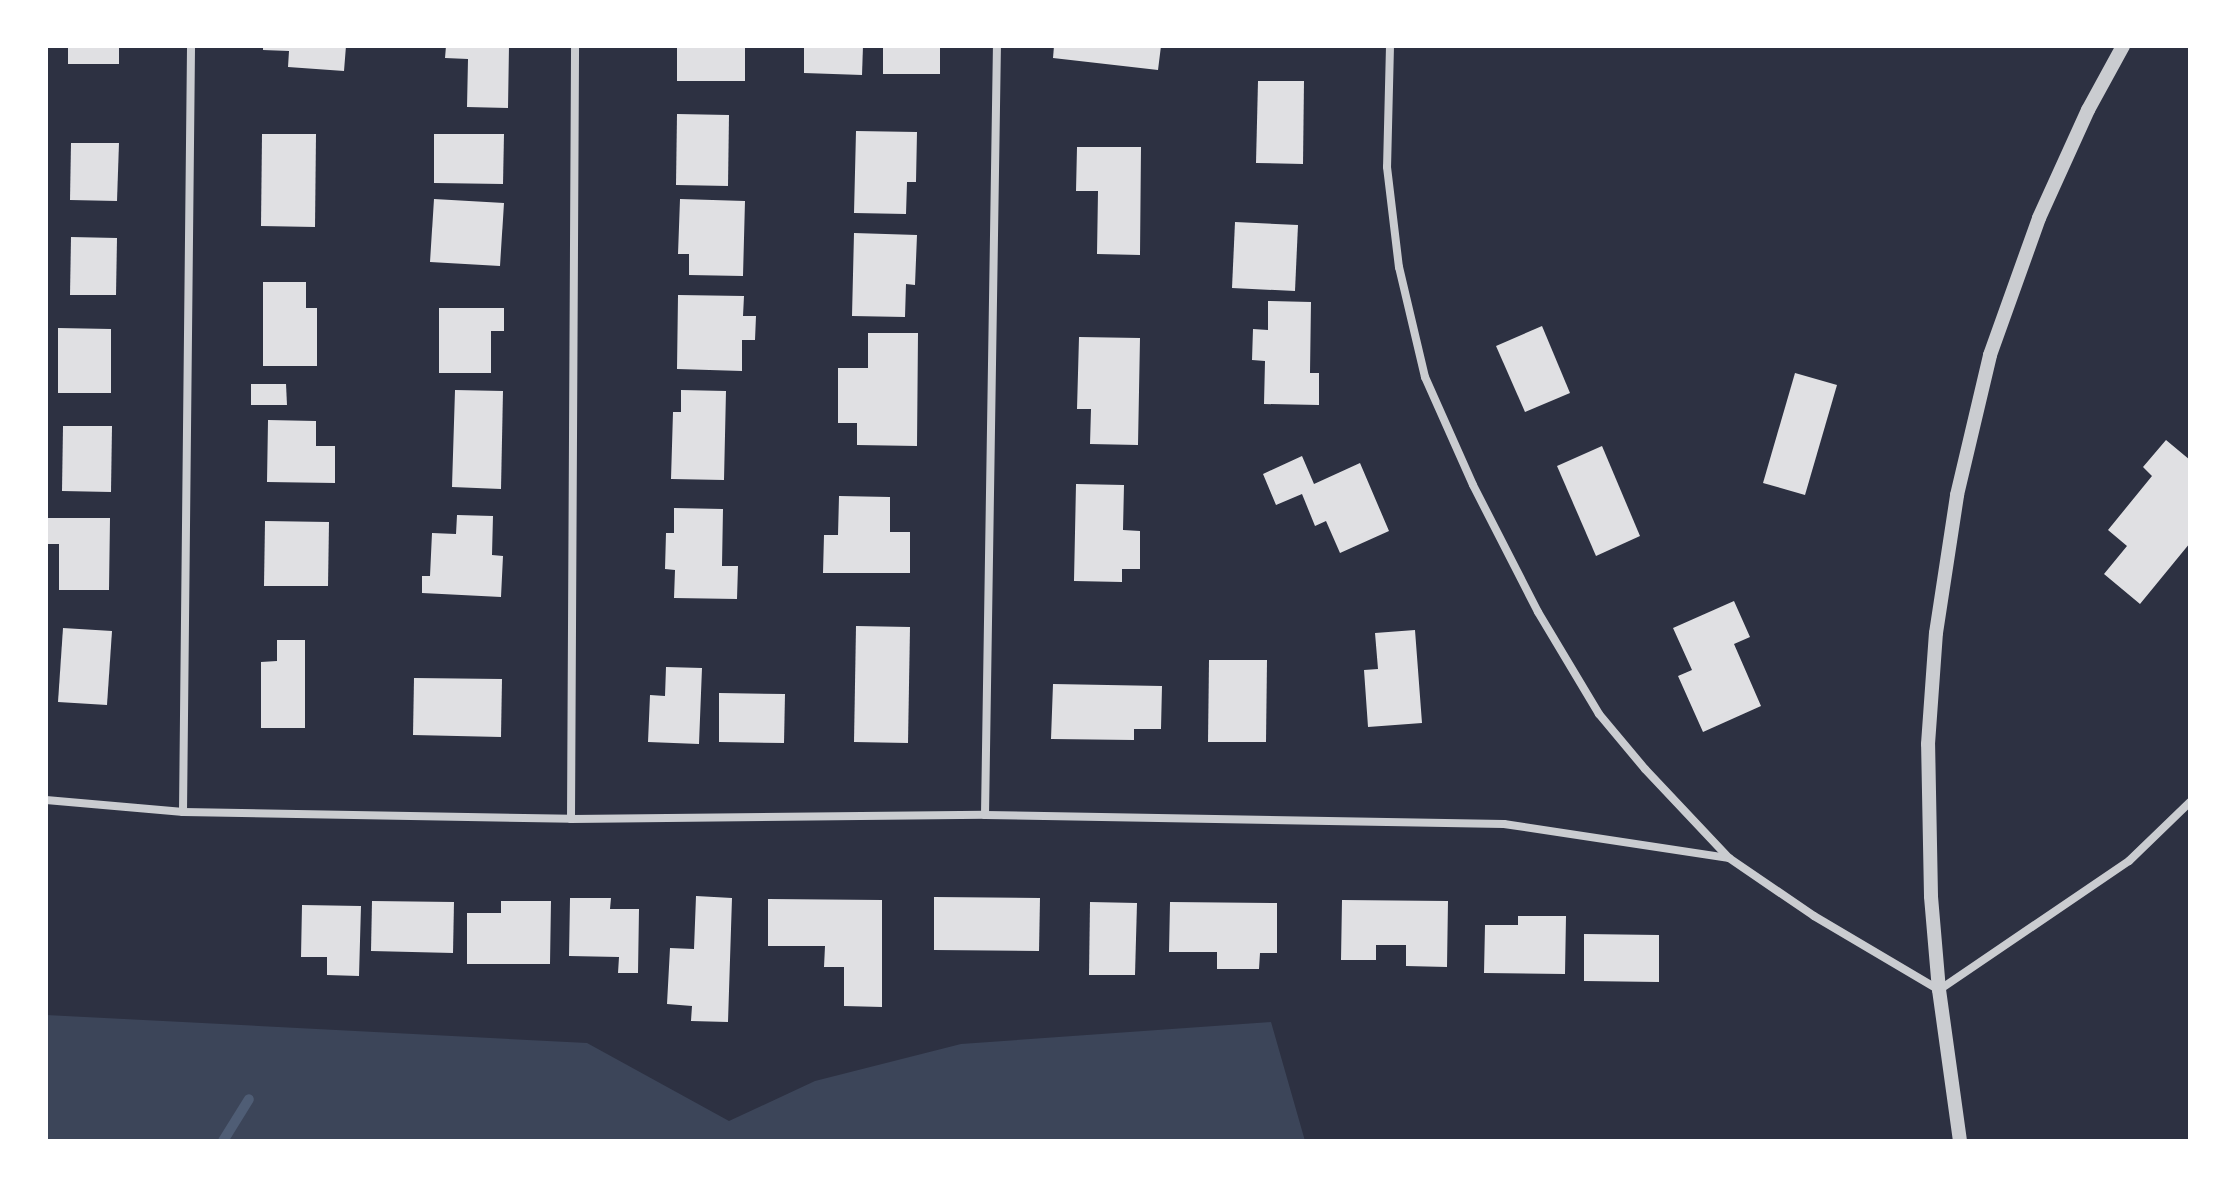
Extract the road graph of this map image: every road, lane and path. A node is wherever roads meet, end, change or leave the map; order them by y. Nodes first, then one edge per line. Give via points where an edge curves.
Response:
1 (191, 46) edge
2 (575, 46) edge
3 (997, 46) edge
4 (1390, 46) edge
5 (2123, 46) edge
6 (46, 800) edge
7 (2190, 802) edge
8 (183, 812) junction
9 (985, 815) junction
10 (571, 819) junction
11 (1729, 858) junction
12 (1939, 990) junction
13 (1960, 1141) edge

1 - 8 street
2 - 10 street
3 - 9 street
4 - 11 street via 1387,167 1399,267 1425,377 1531,598 1599,714
5 - 12 street via 2039,218 1990,355 1957,495 1936,633 1928,744
6 - 8 street
7 - 12 street via 2129,861
8 - 10 street
9 - 10 street
9 - 11 street via 1504,824
11 - 12 street
12 - 13 street

